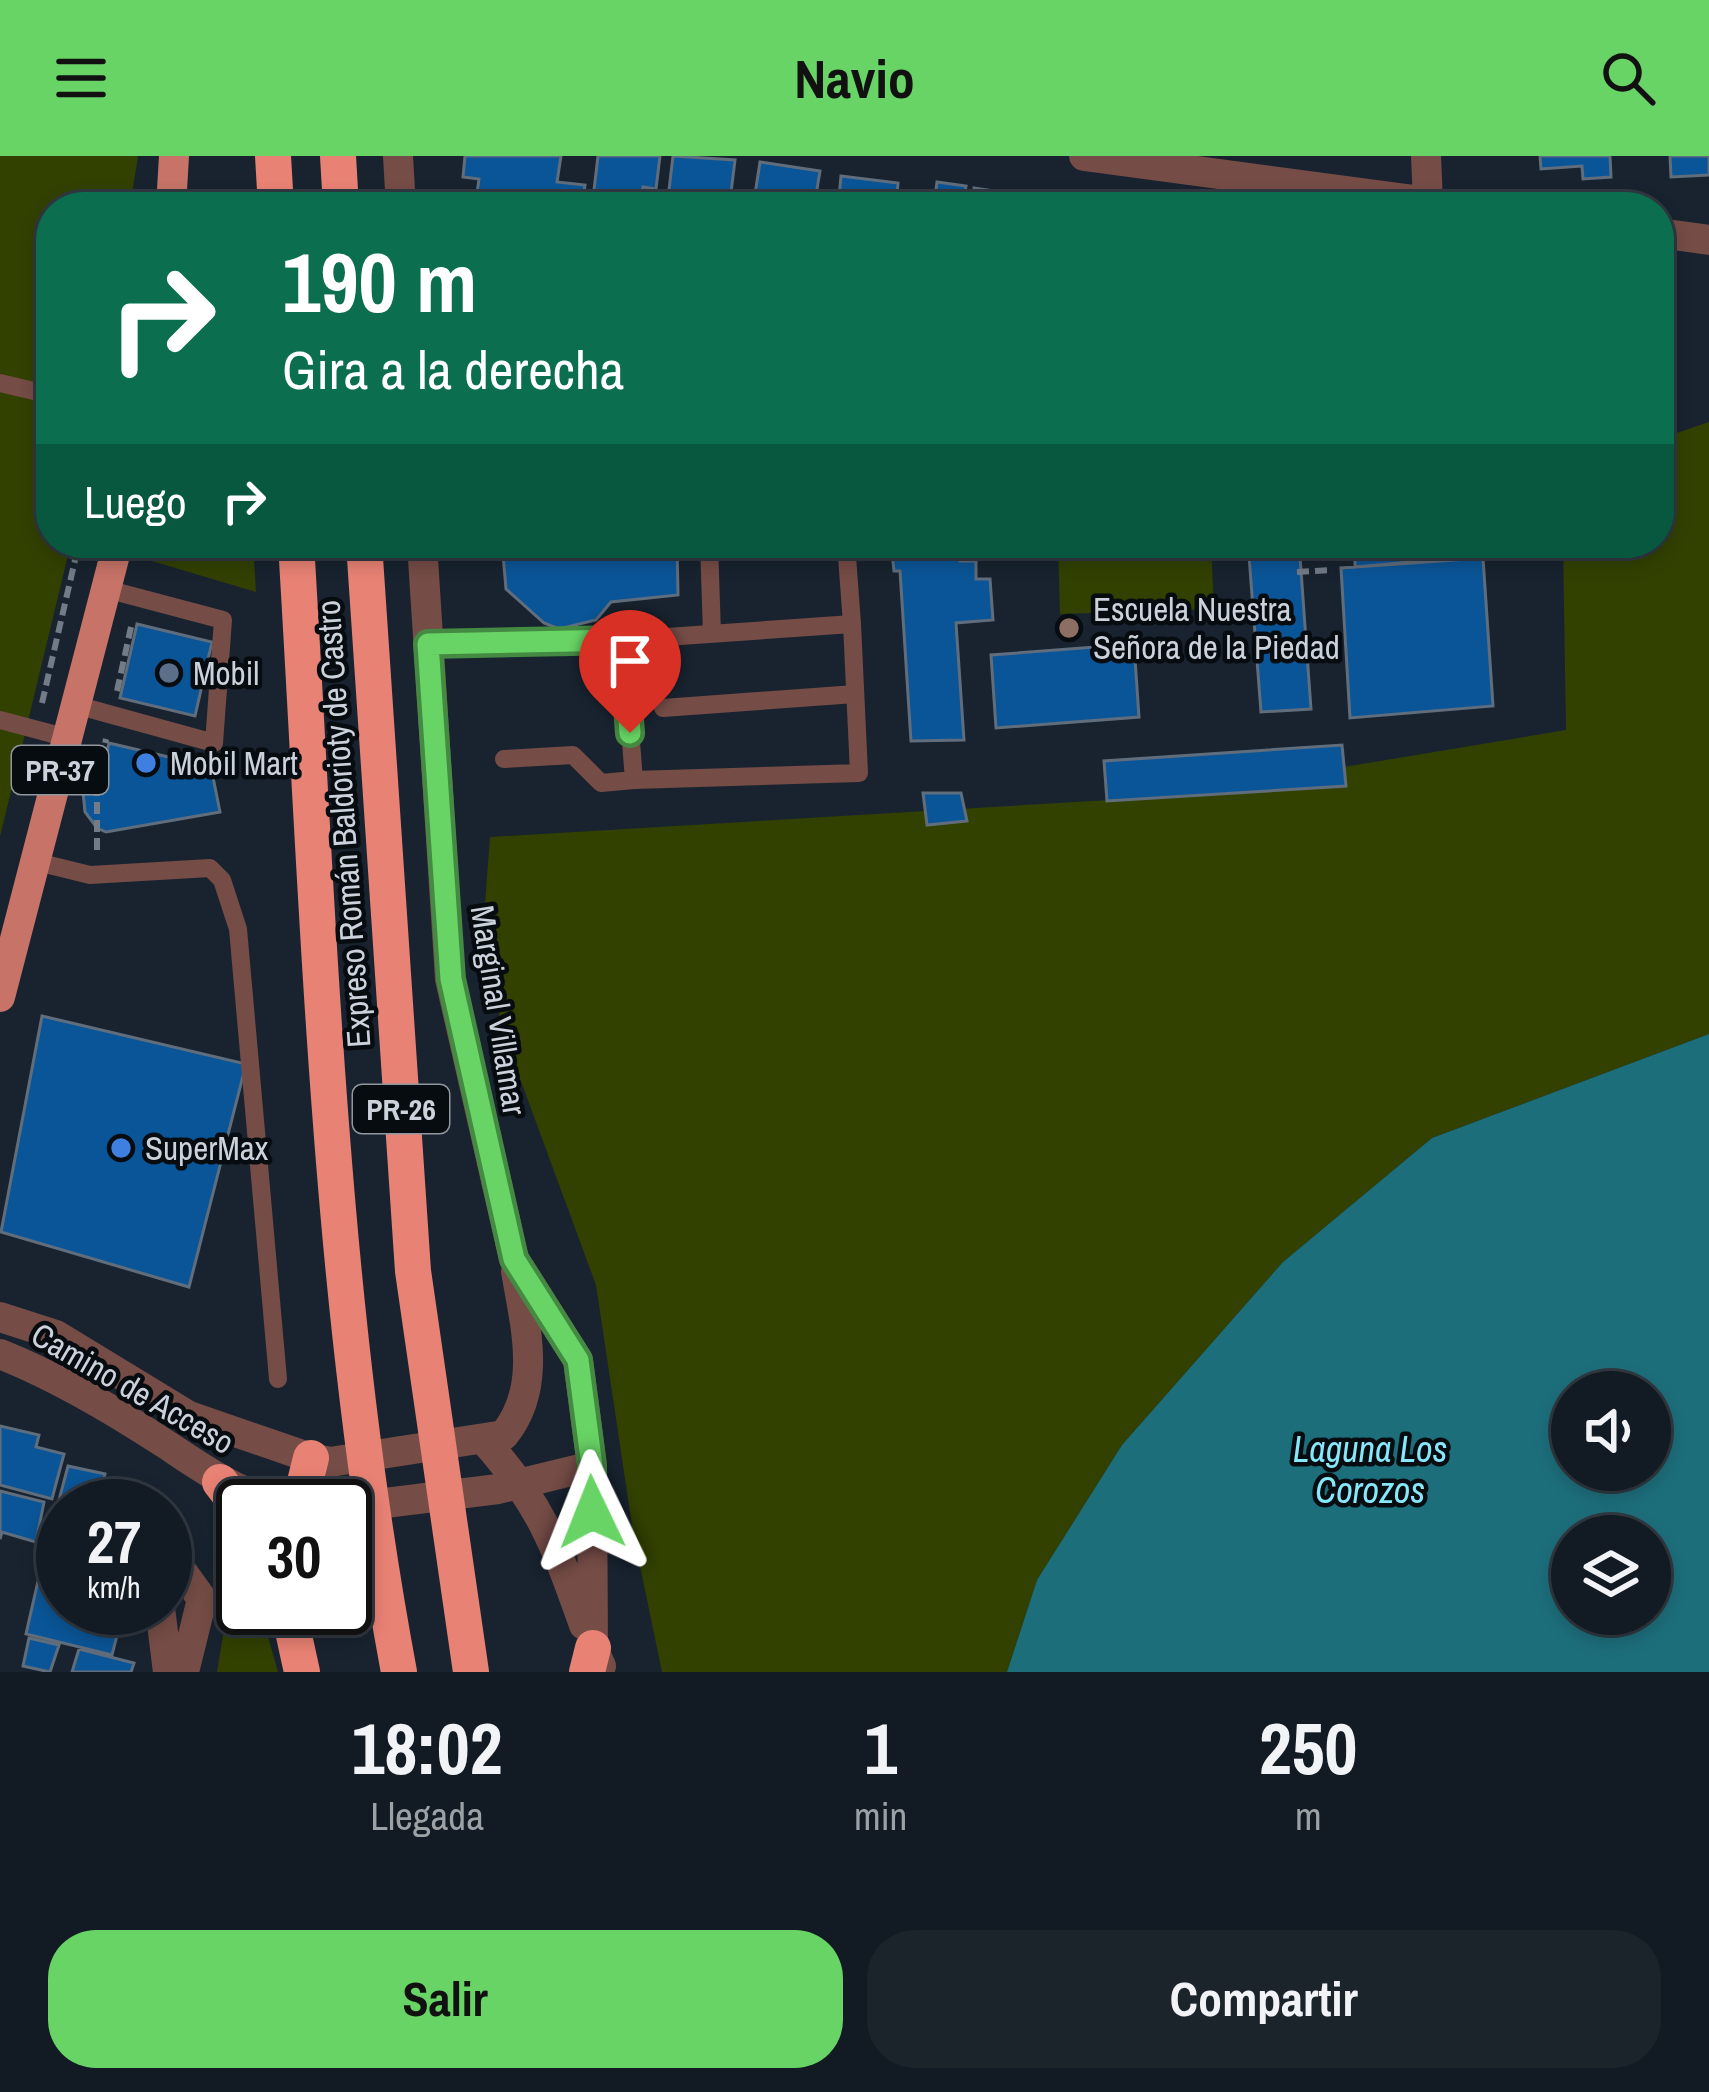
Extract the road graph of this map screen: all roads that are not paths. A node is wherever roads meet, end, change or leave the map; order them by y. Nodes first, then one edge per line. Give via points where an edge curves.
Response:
1 (174, 156) edge
2 (273, 156) edge
3 (338, 156) edge
4 (398, 156) edge
5 (1084, 156) edge
6 (1426, 156) edge
7 (172, 192) edge
8 (275, 192) edge
9 (340, 192) edge
10 (400, 192) edge
11 (1353, 192) edge
12 (1428, 192) edge
13 (1674, 235) edge
14 (1709, 240) edge
15 (0, 383) edge
16 (36, 391) edge
17 (114, 558) edge
18 (297, 558) edge
19 (365, 558) edge
20 (423, 558) edge
21 (710, 558) edge
22 (847, 558) edge
23 (106, 589) junction
24 (852, 625) junction
25 (712, 634) junction
26 (623, 640) junction
27 (428, 644) junction
28 (855, 694) junction
29 (76, 705) junction
30 (663, 708) dead end
31 (0, 720) edge
32 (68, 738) junction
33 (504, 759) dead end
34 (634, 780) junction
35 (37, 862) junction
36 (0, 997) edge
37 (514, 1259) junction
38 (0, 1317) edge
39 (0, 1354) edge
40 (278, 1379) dead end
41 (484, 1440) junction
42 (321, 1460) junction
43 (592, 1466) junction
44 (217, 1479) edge
45 (312, 1479) edge
46 (510, 1486) junction
47 (372, 1504) edge
48 (192, 1585) edge
49 (163, 1635) edge
50 (294, 1635) edge
51 (594, 1664) edge
52 (167, 1672) edge
53 (184, 1672) edge
54 (302, 1672) edge
55 (399, 1672) edge
56 (471, 1672) edge

1 - 7 main road
2 - 8 highway
3 - 9 highway
4 - 10 street
5 - 11 street
6 - 12 street
13 - 14 street
15 - 16 lane
17 - 23 main road, PR-37
18 - 55 highway, Expreso Román Baldorioty de Castro / PR-26 via 341,1272
19 - 56 highway, Expreso Román Baldorioty de Castro / PR-26 via 413,1270
20 - 27 street, Marginal Villamar
21 - 25 lane
22 - 24 lane
23 - 29 main road, PR-37
23 - 29 lane via 223,620 214,743
24 - 25 lane
24 - 28 lane
25 - 26 lane
26 - 27 lane
26 - 34 lane
27 - 37 street, Marginal Villamar via 451,979
28 - 30 lane
28 - 34 lane via 859,773
29 - 32 main road, PR-37
31 - 32 lane
32 - 35 main road, PR-37
33 - 34 lane via 573,755 601,783
35 - 36 main road, PR-37
35 - 40 lane via 90,874 209,868 222,880 238,929
37 - 41 street via 527,1384 511,1426
37 - 43 street, Marginal Villamar via 578,1360
38 - 42 street, Camino de Acceso via 56,1335 189,1416
39 - 44 street, Camino de Acceso via 95,1401
41 - 42 street, Camino de Acceso
41 - 46 street
42 - 45 highway
43 - 46 street
43 - 51 street, Marginal Villamar
46 - 47 street
46 - 51 street via 546,1520
48 - 53 street via 202,1599
49 - 52 street
50 - 54 highway

